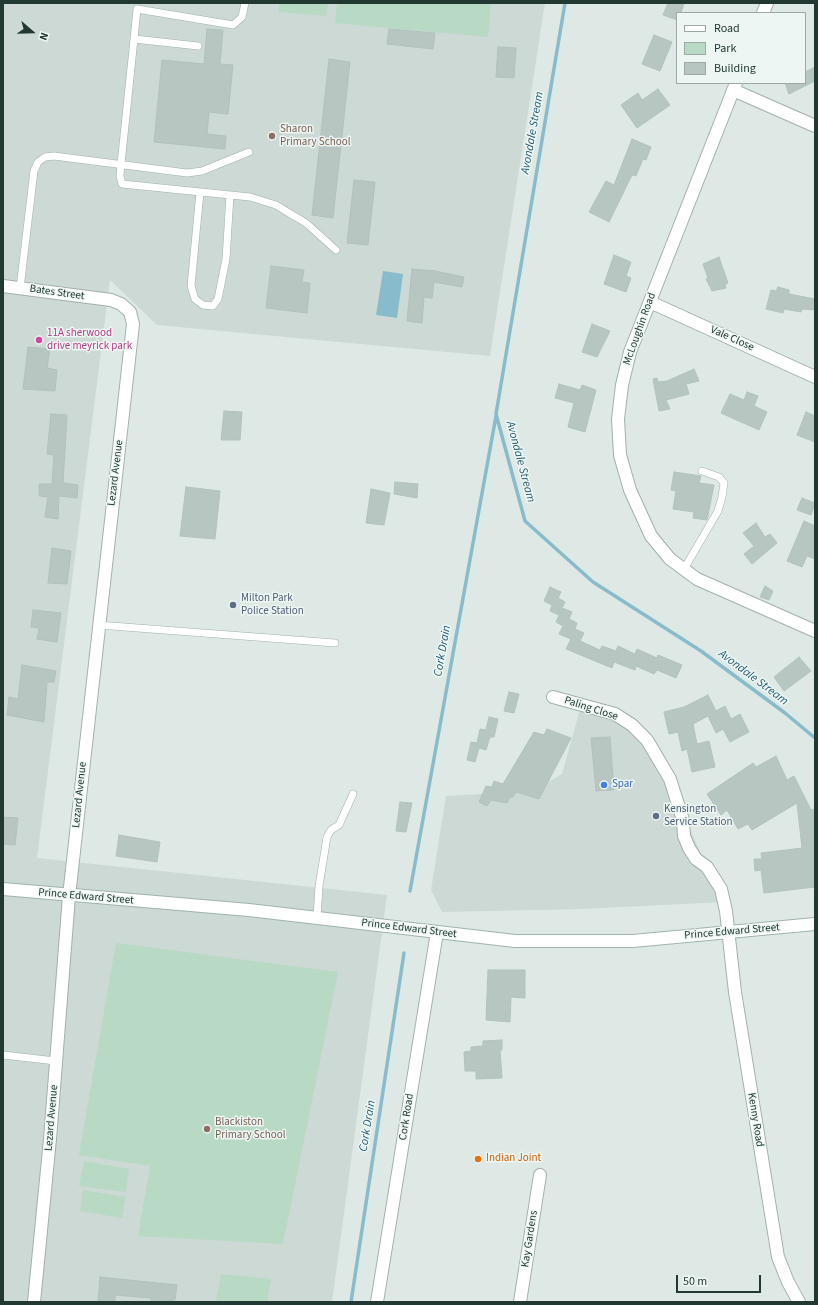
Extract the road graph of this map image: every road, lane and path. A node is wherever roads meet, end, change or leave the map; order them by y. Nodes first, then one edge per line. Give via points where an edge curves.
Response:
1 (245, 3) edge
2 (134, 39) junction
3 (198, 46) dead end
4 (735, 86) edge
5 (815, 126) edge
6 (249, 152) dead end
7 (121, 164) junction
8 (200, 192) junction
9 (230, 195) junction
10 (336, 250) dead end
11 (3, 286) edge
12 (20, 288) junction
13 (111, 300) joint
14 (650, 302) junction
15 (815, 377) edge
16 (702, 471) dead end
17 (684, 569) junction
18 (98, 625) junction
19 (815, 631) edge
20 (335, 643) dead end
21 (553, 697) dead end
22 (353, 794) dead end
23 (3, 889) edge
24 (69, 896) junction
25 (317, 918) junction
26 (815, 924) edge
27 (437, 932) junction
28 (728, 933) junction
29 (3, 1055) edge
30 (56, 1061) junction
31 (540, 1175) dead end
32 (34, 1302) edge
33 (377, 1302) edge
34 (520, 1302) edge
35 (799, 1302) edge

1 - 2 lane via 242,17 233,25 137,9
2 - 3 lane
2 - 7 lane
4 - 5 street
4 - 14 street, McLoughin Road
6 - 7 lane via 195,173
7 - 8 lane via 122,184
7 - 12 lane via 54,156 45,157 38,162 34,171
8 - 9 lane
8 - 9 lane via 191,286 195,299 203,305 213,306 218,299 226,259
9 - 10 lane via 250,197 276,206 306,223
11 - 12 street, Bates Street
12 - 13 street, Bates Street
13 - 18 street, Lezard Avenue via 130,312 133,324
14 - 15 street, Vale Close
14 - 17 street, McLoughin Road via 630,352 622,385 618,419 620,455 630,490 651,536 670,559
16 - 17 lane via 719,477 724,483 722,497 718,511
17 - 19 street, McLoughin Road via 697,578
18 - 20 lane
18 - 24 street, Lezard Avenue
21 - 28 street, Paling Close via 615,714 632,725 647,740 670,779 689,848 696,859 707,867 721,889
22 - 25 lane via 339,825 331,830 327,837
23 - 24 street, Prince Edward Street
24 - 25 street, Prince Edward Street
24 - 30 street, Lezard Avenue
25 - 27 street, Prince Edward Street
26 - 28 street, Prince Edward Street
27 - 28 street, Prince Edward Street via 516,941 589,942
27 - 33 street, Cork Road
28 - 35 street, Kenny Road via 735,992 778,1257
29 - 30 lane
30 - 32 street, Lezard Avenue
31 - 34 street, Kay Gardens

